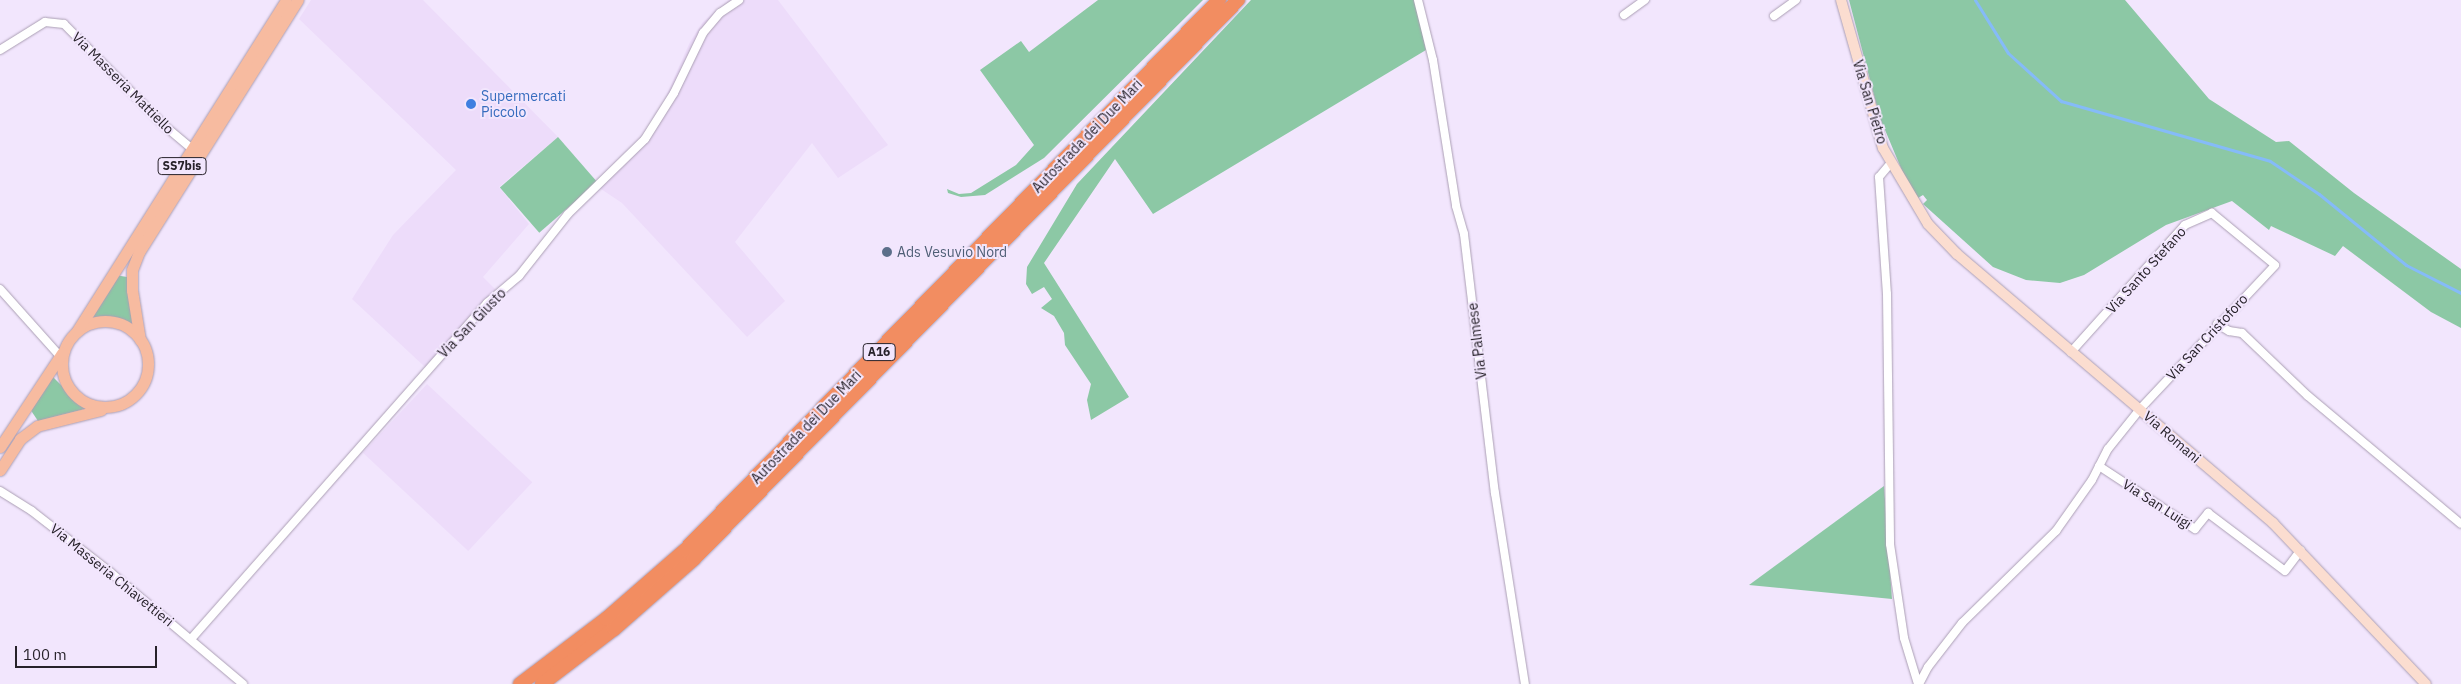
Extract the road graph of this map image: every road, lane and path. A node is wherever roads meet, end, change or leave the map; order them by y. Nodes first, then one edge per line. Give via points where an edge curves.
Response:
1 (286, 0) edge
2 (298, 0) edge
3 (739, 0) edge
4 (1220, 0) edge
5 (1238, 0) edge
6 (1418, 0) edge
7 (1645, 0) edge
8 (1796, 0) edge
9 (1841, 0) edge
10 (1624, 16) dead end
11 (1774, 16) dead end
12 (0, 50) edge
13 (192, 149) junction
14 (1890, 164) junction
15 (1910, 199) joint
16 (2275, 265) joint
17 (0, 289) edge
18 (2217, 324) junction
19 (77, 331) junction
20 (140, 340) junction
21 (2071, 352) junction
22 (61, 354) junction
23 (118, 406) junction
24 (2140, 409) junction
25 (0, 446) edge
26 (2099, 466) junction
27 (0, 470) edge
28 (0, 491) edge
29 (2461, 524) edge
30 (2300, 550) junction
31 (191, 639) junction
32 (243, 684) edge
33 (520, 684) edge
34 (542, 684) edge
35 (1525, 684) edge
36 (1918, 684) edge
37 (2426, 684) edge

1 - 13 main road, SS7bis
2 - 20 main road, SS7bis via 139,252 132,270 132,290
3 - 31 street, Via San Giusto via 720,14 703,33 674,93 645,139 568,214 519,276 487,303
4 - 33 highway, Autostrada dei Due Mari / A16 via 685,550 606,619
5 - 34 highway, Autostrada dei Due Mari / A16 via 694,560 621,623
6 - 35 street, Via Palmese via 1433,60 1456,206 1464,234 1495,493
7 - 10 street
8 - 11 street
9 - 14 street, Via San Pietro via 1866,95
12 - 13 street, Via Masseria Mattiello via 45,22 64,24
13 - 19 main road, SS7bis
14 - 15 street, Via San Pietro
14 - 36 street via 1879,177 1888,294 1890,544 1904,638
15 - 21 street, Via Romani via 1928,224 1957,254
16 - 18 street, Via San Cristoforo
16 - 21 street, Via Santo Stefano via 2212,213 2185,225
17 - 22 street
18 - 24 street, Via San Cristoforo
18 - 29 street via 2229,331 2242,333 2308,396
19 - 20 main road via 104,322 118,323
19 - 22 main road, SS7bis
20 - 23 main road, SS7bis via 148,365 146,378 140,390
21 - 24 street, Via Romani
22 - 23 main road via 65,379 80,400 92,406
22 - 25 main road, SS7bis
23 - 27 main road, SS7bis via 37,426 20,439
24 - 26 street, Via San Cristoforo via 2108,449
24 - 30 street, Via Romani
26 - 30 street, Via San Luigi via 2195,529 2208,513 2285,571
26 - 36 street, Via San Cristoforo via 2056,531 1962,623
28 - 31 street, Via Masseria Chiavettieri via 32,511
30 - 37 street, Via Romani
31 - 32 street, Via Masseria Chiavettieri

